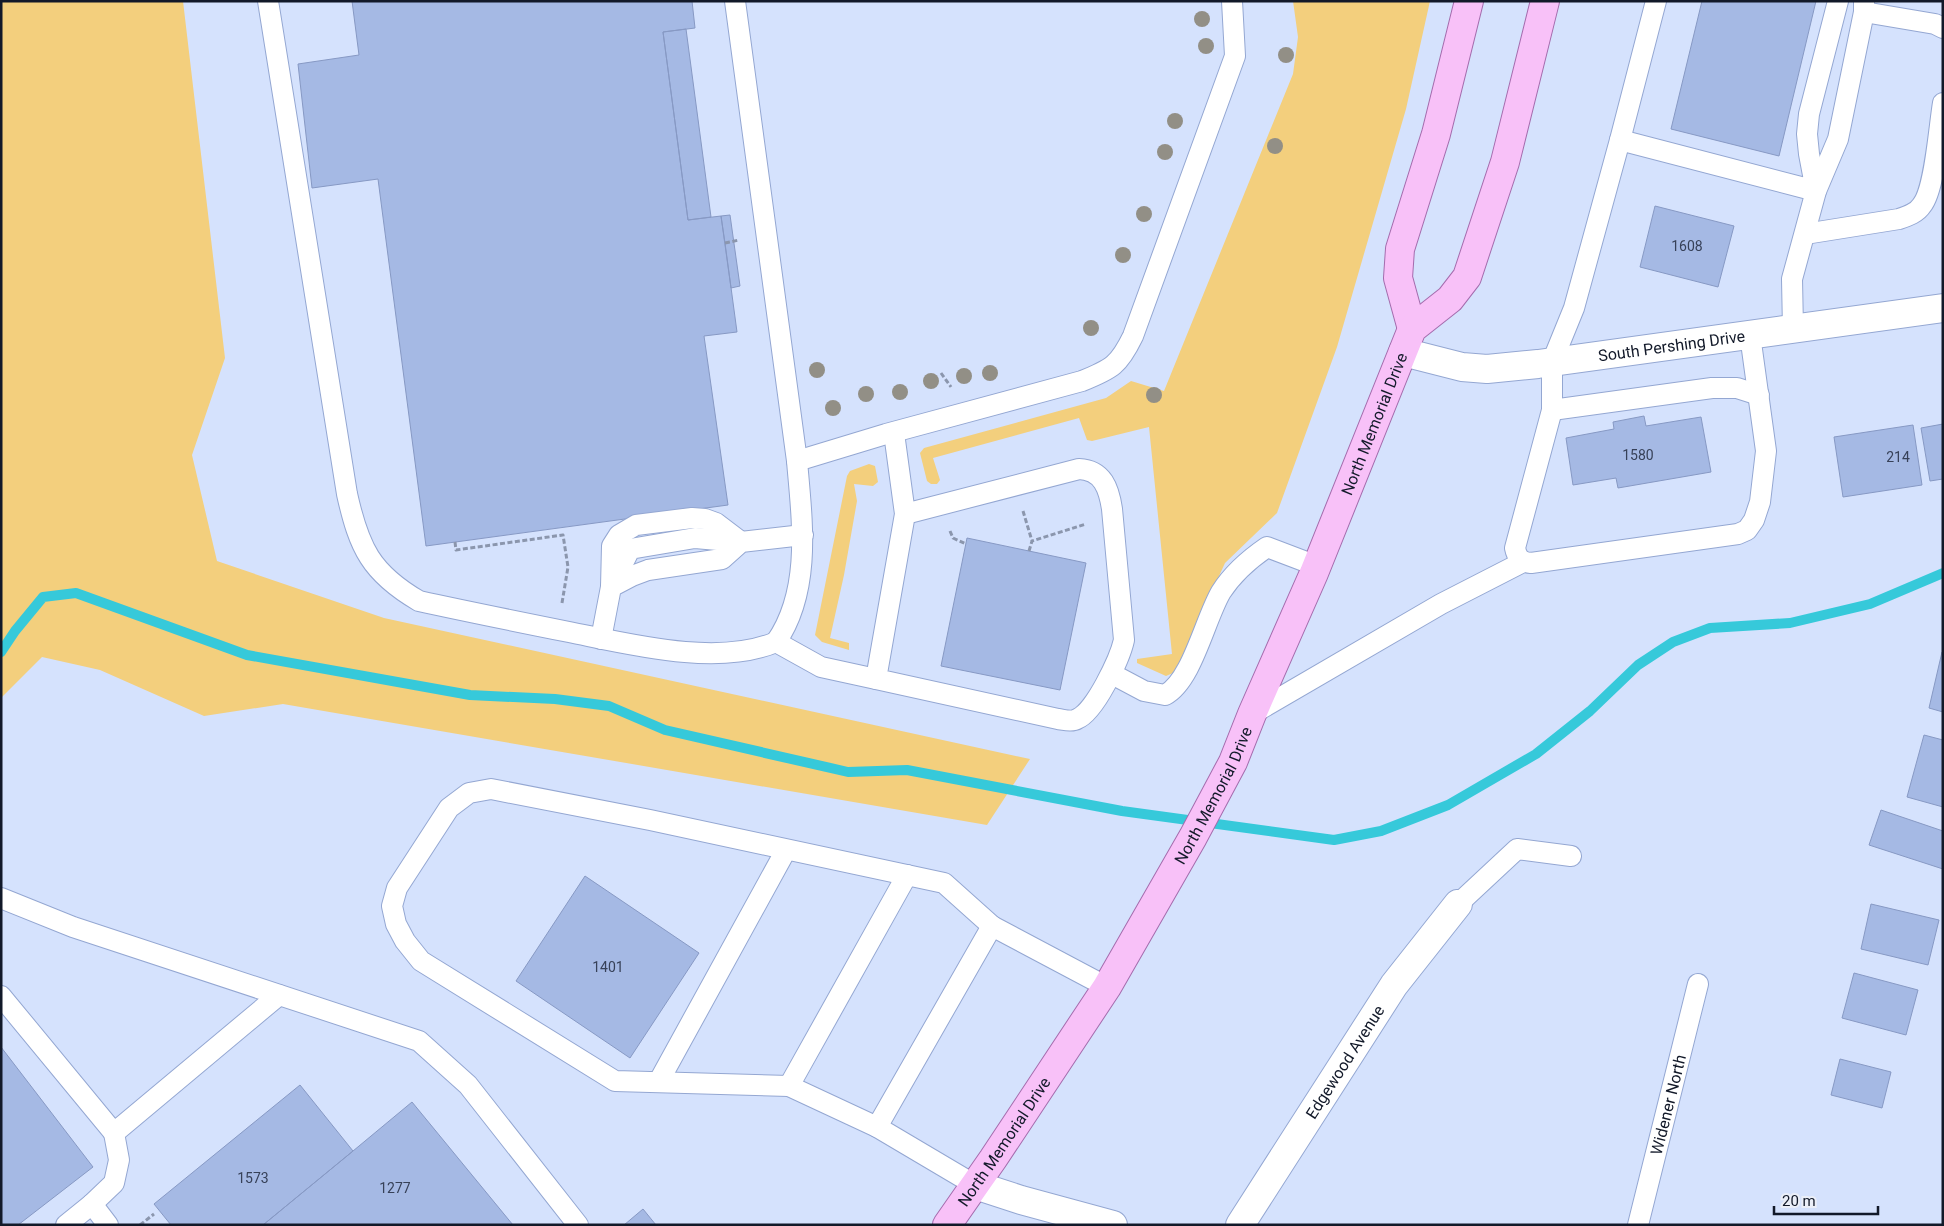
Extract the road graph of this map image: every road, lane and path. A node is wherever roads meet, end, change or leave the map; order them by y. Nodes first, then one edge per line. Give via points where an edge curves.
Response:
1 (268, 1) edge
2 (735, 1) edge
3 (1232, 1) edge
4 (1469, 1) edge
5 (1545, 1) edge
6 (1656, 1) edge
7 (1838, 1) edge
8 (1864, 7) edge
9 (1943, 28) edge
10 (1943, 103) edge
11 (1620, 140) junction
12 (1816, 191) junction
13 (1805, 234) junction
14 (740, 240) dead end
15 (725, 242) dead end
16 (1943, 308) edge
17 (1793, 329) junction
18 (1750, 335) junction
19 (1408, 340) junction
20 (1552, 362) junction
21 (1758, 395) junction
22 (1552, 410) junction
23 (894, 432) junction
24 (797, 461) junction
25 (905, 514) junction
26 (1113, 515) junction
27 (803, 534) junction
28 (455, 542) dead end
29 (741, 542) junction
30 (1029, 551) dead end
31 (1523, 562) junction
32 (1317, 566) junction
33 (610, 587) junction
34 (562, 608) dead end
35 (601, 638) junction
36 (776, 642) junction
37 (1112, 674) junction
38 (876, 679) junction
39 (1252, 714) junction
40 (786, 850) junction
41 (1571, 856) dead end
42 (907, 875) junction
43 (1, 898) edge
44 (1458, 904) joint
45 (992, 926) junction
46 (1698, 984) dead end
47 (1107, 988) junction
48 (279, 995) junction
49 (1, 996) edge
50 (659, 1081) junction
51 (789, 1086) junction
52 (877, 1127) junction
53 (114, 1133) junction
54 (975, 1185) junction
55 (92, 1204) junction
56 (154, 1214) dead end
57 (66, 1225) edge
58 (108, 1225) edge
59 (140, 1225) edge
60 (578, 1225) edge
61 (947, 1225) edge
62 (1112, 1225) edge
63 (1240, 1225) edge
64 (1638, 1225) edge

1 - 35 lane via 347,494 354,526 368,556 398,589 419,601
2 - 24 lane
3 - 23 lane via 1235,56 1133,336 1117,363 1082,381
4 - 19 main road via 1436,134 1400,249 1398,278
5 - 19 main road, North Memorial Drive via 1505,162 1467,277 1450,299
6 - 11 lane
7 - 12 lane via 1807,134
8 - 9 lane
8 - 12 lane via 1838,139
10 - 13 lane via 1931,186 1921,207 1899,219
11 - 12 lane
11 - 20 lane via 1574,308
12 - 13 lane
13 - 17 lane via 1792,279
14 - 15 path
16 - 17 street, South Pershing Drive
17 - 18 street, South Pershing Drive
18 - 20 street, South Pershing Drive
18 - 21 lane
19 - 20 street, South Pershing Drive via 1462,367 1487,369
19 - 32 main road, North Memorial Drive
20 - 22 lane
21 - 22 lane via 1737,388 1724,388
21 - 31 lane via 1766,452 1760,502 1747,530 1738,534
22 - 31 lane via 1515,548
23 - 24 lane
23 - 25 lane
24 - 27 lane
25 - 26 lane via 1089,469 1105,483
25 - 38 lane
26 - 30 path via 1032,541
26 - 37 lane via 1124,640
27 - 29 lane
27 - 36 lane via 793,609
28 - 34 path via 456,550 563,536 568,567
29 - 33 lane via 722,559 648,570
29 - 33 lane via 716,523 705,519 636,525 619,535 612,546
31 - 39 lane via 1441,604
32 - 37 lane via 1267,547 1248,560 1220,594 1179,684 1165,695 1144,691
32 - 39 main road, North Memorial Drive
33 - 35 lane
35 - 36 lane via 700,653 742,651
36 - 38 lane via 821,667
37 - 38 lane via 1089,709 1076,720 1058,719
39 - 47 main road, North Memorial Drive via 1232,762 1193,837
40 - 42 lane
40 - 50 lane
40 - 50 lane via 491,789 469,793 448,808 397,888 392,906 396,924 405,942 421,961 615,1081
41 - 44 lane via 1517,849
42 - 45 lane via 944,883
42 - 51 lane
43 - 48 lane via 73,926
44 - 63 street, Edgewood Avenue via 1394,985
45 - 47 lane
45 - 52 lane
46 - 64 lane, Widener North
47 - 54 main road, North Memorial Drive
48 - 53 lane
48 - 60 lane via 419,1041 468,1085
49 - 53 lane
50 - 51 lane
51 - 52 lane
52 - 54 lane
53 - 55 lane via 119,1160 114,1183
54 - 61 main road, North Memorial Drive
54 - 62 street
55 - 57 lane
55 - 58 lane
56 - 59 path

